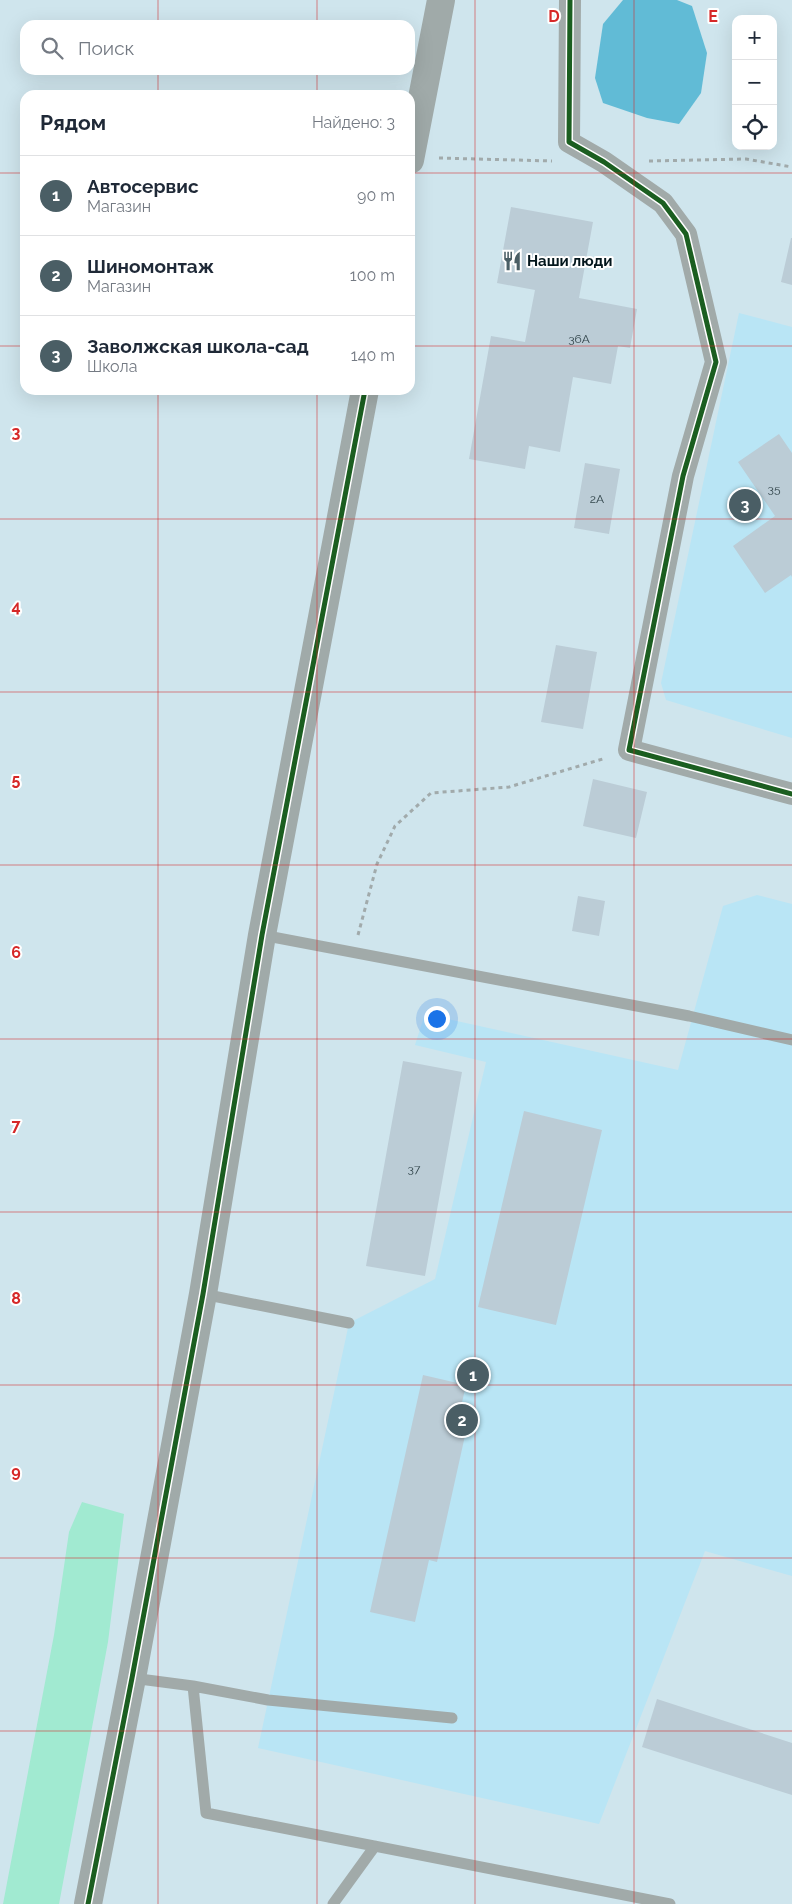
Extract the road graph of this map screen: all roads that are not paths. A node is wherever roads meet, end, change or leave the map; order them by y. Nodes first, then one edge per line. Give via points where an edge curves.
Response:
1 (442, 0) edge
2 (570, 0) edge
3 (415, 133) edge
4 (365, 395) edge
5 (792, 794) edge
6 (262, 935) junction
7 (792, 1040) edge
8 (203, 1294) junction
9 (349, 1323) dead end
10 (132, 1678) junction
11 (193, 1686) junction
12 (452, 1718) dead end
13 (375, 1846) junction
14 (88, 1904) edge
15 (333, 1904) edge
16 (670, 1904) edge

1 - 3 street
2 - 5 street via 569,142 663,203 686,234 716,362 683,476 629,750
4 - 6 street
6 - 7 lane via 690,1016
6 - 8 street
8 - 9 lane
8 - 10 street
10 - 11 lane
10 - 14 street
11 - 12 lane via 268,1700
11 - 13 lane via 206,1813
13 - 15 lane
13 - 16 lane

